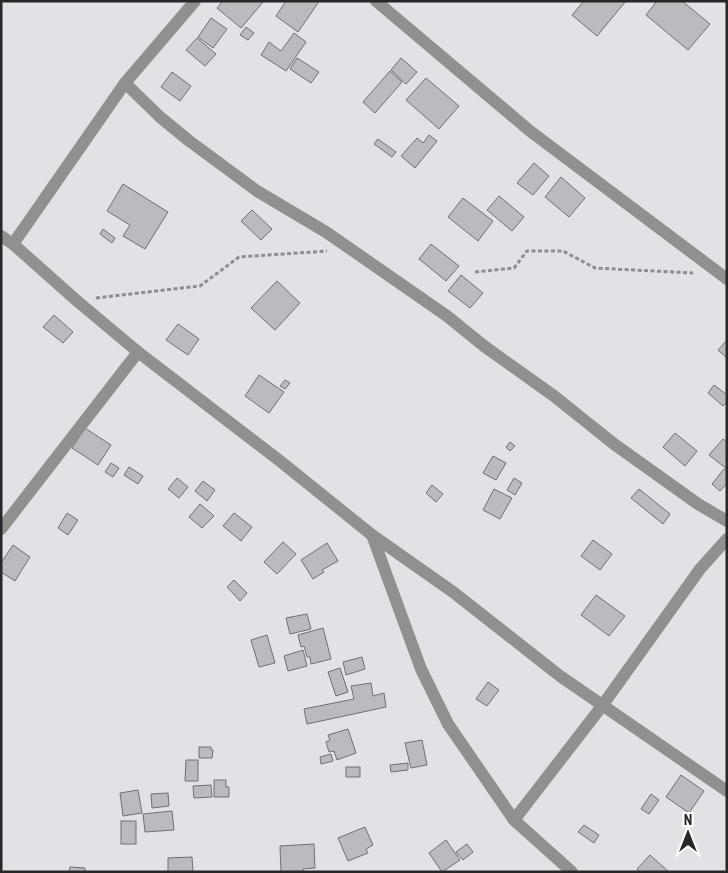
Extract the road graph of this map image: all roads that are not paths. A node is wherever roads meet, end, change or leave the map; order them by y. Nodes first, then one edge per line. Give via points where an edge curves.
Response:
1 (195, 1) edge
2 (376, 1) edge
3 (125, 83) junction
4 (1, 236) edge
5 (13, 244) junction
6 (724, 276) edge
7 (138, 352) junction
8 (727, 521) edge
9 (1, 529) edge
10 (372, 535) junction
11 (727, 539) edge
12 (602, 706) junction
13 (727, 790) edge
14 (514, 820) junction
15 (572, 872) edge

1 - 3 street
2 - 6 street via 530,131
3 - 5 street
3 - 8 street via 188,140 257,191 326,232 447,316 622,449
4 - 5 street
5 - 7 street
7 - 9 street
7 - 10 street
10 - 12 street via 453,592
10 - 14 street via 421,668 448,724
11 - 12 street via 700,569
12 - 13 street
12 - 14 street
14 - 15 street

